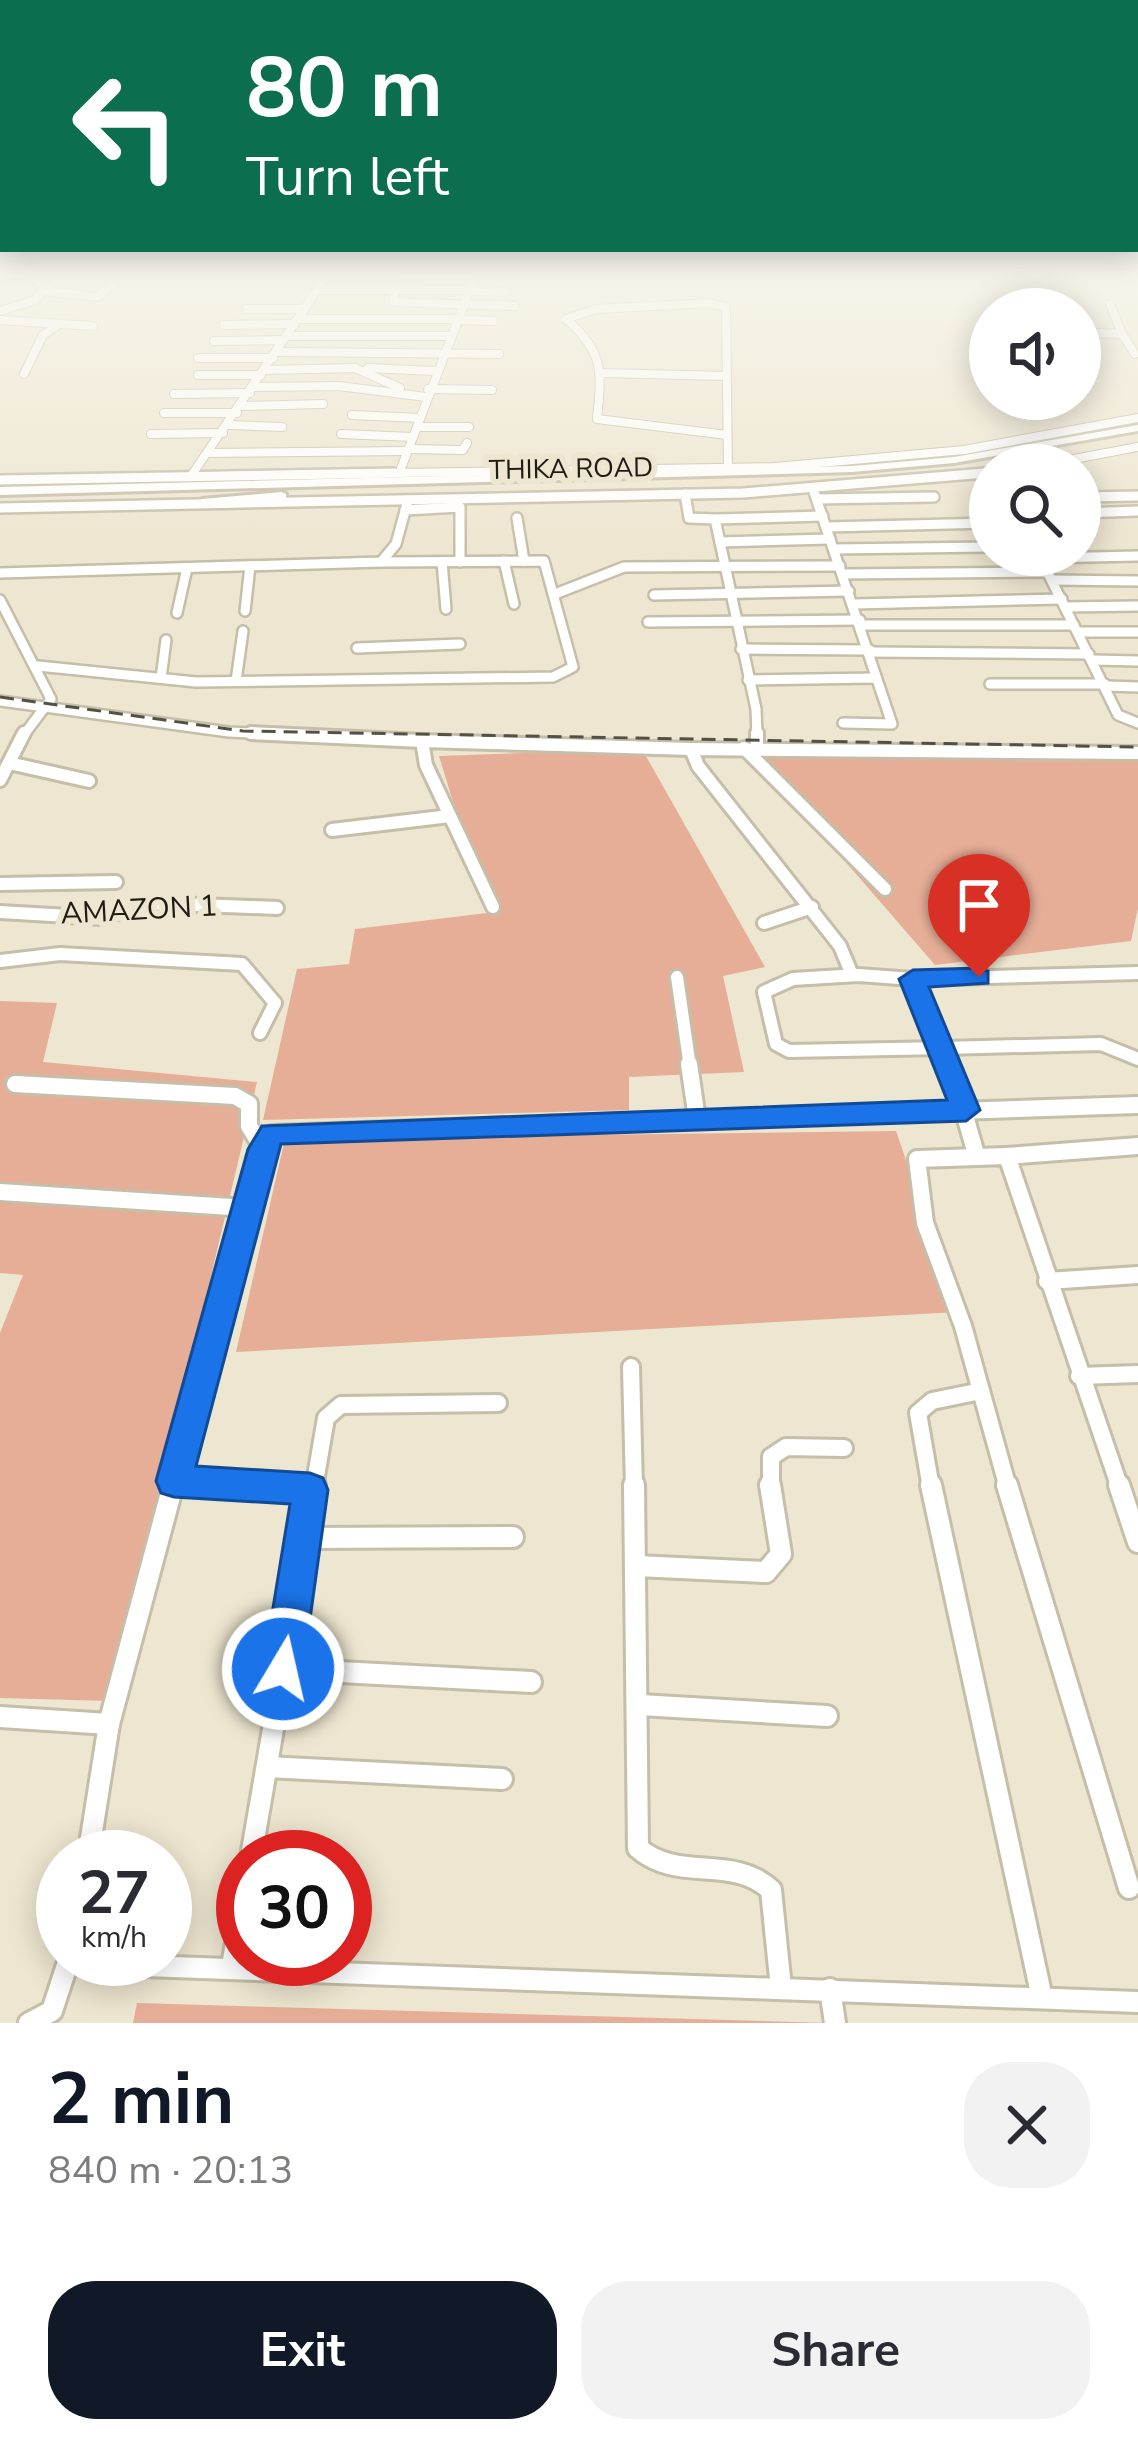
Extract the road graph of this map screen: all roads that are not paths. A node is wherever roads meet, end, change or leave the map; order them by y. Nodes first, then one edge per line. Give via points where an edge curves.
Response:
1 (28, 365) edge
2 (268, 365) edge
3 (330, 365) edge
4 (436, 365) edge
5 (599, 365) edge
6 (726, 365) edge
7 (334, 368) junction
8 (355, 368) junction
9 (434, 371) junction
10 (263, 373) junction
11 (24, 374) dead end
12 (602, 374) junction
13 (198, 375) dead end
14 (726, 376) junction
15 (252, 390) junction
16 (492, 391) dead end
17 (174, 394) dead end
18 (423, 394) junction
19 (323, 404) dead end
20 (239, 409) junction
21 (164, 413) dead end
22 (352, 415) dead end
23 (1138, 418) edge
24 (282, 427) dead end
25 (416, 427) junction
26 (469, 428) dead end
27 (1138, 428) edge
28 (226, 429) junction
29 (151, 434) dead end
30 (341, 434) dead end
31 (727, 435) junction
32 (467, 442) dead end
33 (1138, 443) edge
34 (408, 450) junction
35 (1101, 450) edge
36 (1101, 451) edge
37 (209, 453) junction
38 (728, 469) junction
39 (521, 470) junction
40 (400, 471) junction
41 (969, 472) edge
42 (969, 473) edge
43 (191, 476) junction
44 (242, 476) junction
45 (0, 480) edge
46 (452, 482) junction
47 (314, 489) junction
48 (685, 494) junction
49 (815, 494) junction
50 (1138, 496) edge
51 (934, 497) dead end
52 (1101, 497) edge
53 (0, 500) edge
54 (202, 503) junction
55 (406, 505) junction
56 (1138, 511) edge
57 (1101, 512) edge
58 (517, 518) dead end
59 (716, 519) junction
60 (969, 524) edge
61 (828, 533) junction
62 (721, 542) junction
63 (969, 545) edge
64 (1101, 556) edge
65 (1138, 556) edge
66 (524, 561) junction
67 (382, 562) junction
68 (442, 562) junction
69 (460, 562) junction
70 (504, 562) junction
71 (250, 566) junction
72 (727, 566) junction
73 (187, 568) junction
74 (842, 570) junction
75 (0, 573) edge
76 (602, 574) junction
77 (969, 574) edge
78 (1050, 576) joint
79 (1138, 581) edge
80 (610, 587) dead end
81 (731, 593) junction
82 (556, 594) junction
83 (654, 595) dead end
84 (851, 597) junction
85 (0, 600) edge
86 (1063, 603) junction
87 (514, 604) dead end
88 (1138, 606) edge
89 (446, 609) dead end
90 (245, 611) dead end
91 (177, 613) dead end
92 (736, 621) junction
93 (648, 622) dead end
94 (861, 623) junction
95 (1076, 628) junction
96 (243, 631) dead end
97 (1138, 632) edge
98 (166, 640) dead end
99 (460, 644) dead end
100 (416, 646) junction
101 (357, 648) dead end
102 (741, 649) junction
103 (871, 651) junction
104 (1091, 657) junction
105 (1138, 661) edge
106 (38, 665) junction
107 (160, 678) junction
108 (420, 678) junction
109 (876, 678) junction
110 (748, 680) junction
111 (236, 681) junction
112 (990, 684) dead end
113 (1106, 685) junction
114 (1138, 687) edge
115 (0, 701) edge
116 (46, 707) junction
117 (843, 723) dead end
118 (1138, 723) edge
119 (422, 741) junction
120 (751, 747) junction
121 (691, 749) junction
122 (1138, 753) edge
123 (9, 763) junction
124 (0, 780) edge
125 (89, 781) dead end
126 (450, 816) junction
127 (332, 830) dead end
128 (116, 882) dead end
129 (0, 884) edge
130 (885, 889) dead end
131 (493, 907) dead end
132 (278, 908) dead end
133 (812, 908) junction
134 (0, 912) edge
135 (764, 922) dead end
136 (0, 961) edge
137 (850, 970) junction
138 (1138, 973) edge
139 (676, 977) dead end
140 (913, 979) junction
141 (260, 1033) dead end
142 (941, 1051) junction
143 (1138, 1059) edge
144 (15, 1084) dead end
145 (1137, 1108) edge
146 (966, 1110) junction
147 (697, 1118) junction
148 (1138, 1146) edge
149 (262, 1149) junction
150 (976, 1154) junction
151 (1007, 1156) junction
152 (0, 1192) edge
153 (247, 1208) junction
154 (1138, 1275) edge
155 (1047, 1281) junction
156 (631, 1367) dead end
157 (1138, 1373) edge
158 (1079, 1376) junction
159 (981, 1391) junction
160 (498, 1402) dead end
161 (844, 1448) dead end
162 (174, 1481) junction
163 (310, 1490) junction
164 (513, 1537) dead end
165 (306, 1538) junction
166 (1138, 1542) edge
167 (637, 1566) junction
168 (283, 1669) junction
169 (531, 1682) dead end
170 (640, 1705) junction
171 (827, 1716) dead end
172 (0, 1717) edge
173 (109, 1724) junction
174 (267, 1767) junction
175 (502, 1779) dead end
176 (92, 1830) edge
177 (256, 1830) edge
178 (1129, 1888) dead end
179 (372, 1972) edge
180 (60, 1986) edge
181 (781, 1988) junction
182 (830, 1990) junction
183 (1042, 1998) junction
184 (1138, 2002) edge
185 (29, 2023) edge
186 (835, 2023) edge

1 - 11 street
2 - 10 street
3 - 7 street
4 - 9 street
5 - 12 street
6 - 14 street
7 - 8 street
7 - 10 street
8 - 9 street
8 - 18 street
9 - 18 street
10 - 13 street
10 - 15 street
12 - 14 street
12 - 31 street via 597,419
14 - 31 street
15 - 17 street
15 - 18 street via 339,386
15 - 20 street
16 - 18 street
18 - 25 street
19 - 20 street
20 - 21 street
20 - 28 street
22 - 25 street
23 - 38 street, THIKA ROAD via 964,450
24 - 28 street
25 - 26 street
25 - 30 street
25 - 34 street
27 - 46 highway, THIKA ROAD via 852,470
28 - 29 street
28 - 37 street
31 - 38 street
32 - 34 street via 463,450
33 - 35 highway, THIKA ROAD
33 - 36 street, THIKA ROAD
34 - 37 street
34 - 40 street
37 - 43 street
38 - 39 street, THIKA ROAD
39 - 40 street, THIKA ROAD
39 - 46 highway
40 - 44 street, THIKA ROAD
41 - 47 highway, THIKA ROAD via 730,485
42 - 49 street, THIKA ROAD
43 - 44 street, THIKA ROAD
43 - 45 street, THIKA ROAD
44 - 47 highway
46 - 47 highway, THIKA ROAD
47 - 53 highway, THIKA ROAD
47 - 54 highway
48 - 49 street, THIKA ROAD
48 - 55 street, THIKA ROAD
48 - 59 street via 689,518
49 - 51 street
49 - 61 street
50 - 52 street
53 - 54 street, THIKA ROAD
54 - 55 street, THIKA ROAD
55 - 67 street
55 - 69 street via 460,507
56 - 57 street
58 - 66 street
59 - 61 street
59 - 62 street
60 - 61 street
61 - 62 street
61 - 63 street
61 - 74 street
62 - 72 street
64 - 65 street
66 - 70 street
66 - 82 street via 544,561
67 - 68 street
67 - 71 street
68 - 69 street
68 - 89 street
69 - 70 street
70 - 87 street
71 - 73 street
71 - 90 street
72 - 74 street
72 - 76 street
72 - 81 street
73 - 75 street
73 - 91 street
74 - 77 street
74 - 84 street
76 - 80 street
76 - 82 street
78 - 79 street
78 - 86 street
81 - 83 street
81 - 84 street
81 - 92 street
82 - 108 street via 569,672
84 - 86 street
84 - 94 street
85 - 106 street
86 - 88 street
86 - 95 street
92 - 93 street
92 - 94 street
92 - 102 street
94 - 95 street
94 - 103 street
95 - 97 street
95 - 104 street
96 - 111 street
98 - 107 street
99 - 100 street
100 - 101 street
100 - 108 street
102 - 103 street
102 - 110 street
103 - 104 street
103 - 109 street
104 - 105 street
104 - 113 street
106 - 107 street
106 - 116 street via 51,699
107 - 111 street
108 - 111 street
109 - 110 street
109 - 117 street via 892,724
110 - 120 street via 756,709
112 - 113 street
113 - 114 street
113 - 118 street via 1118,715
115 - 116 street
116 - 119 street via 230,732
116 - 123 street
119 - 121 street
119 - 126 street
120 - 121 street
120 - 122 street
120 - 130 street
121 - 133 street
123 - 124 street
123 - 125 street
126 - 127 street
126 - 131 street
128 - 129 street
132 - 134 street, AMAZON 1 via 148,903 102,918
133 - 135 street
133 - 137 street
136 - 141 street via 60,954 242,964 274,1003
137 - 140 street
137 - 142 street via 768,988 762,997 776,1044 789,1051
138 - 140 street
139 - 147 street
140 - 142 street
142 - 143 street via 1101,1044
142 - 146 street
144 - 149 street via 235,1096 249,1104 249,1126
145 - 146 street
146 - 147 street
146 - 150 street
147 - 149 street via 283,1130
148 - 151 street
149 - 153 street
150 - 151 street
150 - 159 street via 923,1155 916,1167 927,1229
151 - 155 street
152 - 153 street
153 - 162 street
154 - 155 street
155 - 158 street
156 - 167 street
157 - 158 street
158 - 166 street
159 - 178 street
159 - 183 street via 932,1401 917,1423
160 - 163 street via 341,1406 322,1428
161 - 167 street via 786,1447 771,1457 781,1554 766,1572
162 - 163 street
162 - 173 street
163 - 165 street
164 - 165 street
165 - 168 street
167 - 170 street
168 - 169 street
168 - 174 street
170 - 171 street
170 - 181 street via 638,1848 661,1867 764,1879 772,1890
172 - 173 street
173 - 176 street
174 - 175 street
174 - 177 street
179 - 181 street
180 - 185 street via 52,2011
181 - 182 street
182 - 183 street
182 - 186 street
183 - 184 street

